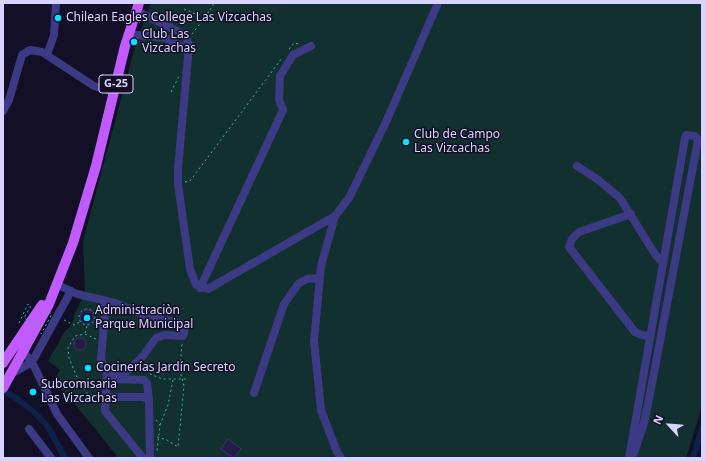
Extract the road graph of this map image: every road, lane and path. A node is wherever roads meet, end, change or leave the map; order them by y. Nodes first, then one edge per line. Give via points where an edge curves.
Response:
1 (56, 3) edge
2 (214, 3) edge
3 (438, 3) edge
4 (138, 7) edge
5 (184, 9) dead end
6 (209, 12) junction
7 (173, 29) junction
8 (129, 34) junction
9 (187, 39) junction
10 (169, 40) junction
11 (311, 46) joint
12 (289, 49) dead end
13 (188, 53) junction
14 (285, 55) dead end
15 (46, 56) junction
16 (114, 92) junction
17 (4, 111) edge
18 (577, 166) dead end
19 (178, 184) junction
20 (631, 214) junction
21 (335, 216) junction
22 (663, 261) junction
23 (319, 278) junction
24 (56, 284) junction
25 (200, 288) junction
26 (71, 292) junction
27 (103, 301) junction
28 (58, 317) junction
29 (80, 322) junction
30 (18, 323) dead end
31 (87, 326) junction
32 (41, 334) dead end
33 (85, 334) junction
34 (183, 336) junction
35 (650, 336) junction
36 (97, 341) dead end
37 (14, 345) junction
38 (23, 350) junction
39 (142, 357) junction
40 (32, 362) junction
41 (3, 363) edge
42 (107, 376) junction
43 (173, 379) junction
44 (183, 379) junction
45 (188, 379) dead end
46 (6, 382) edge
47 (254, 394) dead end
48 (105, 397) junction
49 (149, 400) junction
50 (150, 417) junction
51 (160, 425) junction
52 (29, 429) dead end
53 (150, 436) junction
54 (159, 437) junction
55 (154, 457) edge
56 (51, 458) edge
57 (89, 458) edge
58 (142, 458) edge
59 (341, 458) edge
60 (630, 458) edge

1 - 15 lane via 54,36
2 - 6 path
3 - 21 lane via 386,122 349,198
4 - 7 lane
4 - 8 main road, G-25
5 - 6 path via 198,15
6 - 9 path
7 - 9 lane via 185,35
7 - 10 lane
8 - 10 lane
8 - 16 main road, G-25
9 - 13 lane
10 - 13 lane
11 - 12 path via 294,43
11 - 25 lane via 293,55 280,76 279,100 283,110
13 - 19 lane
14 - 19 path via 190,180
15 - 16 lane via 94,86
15 - 17 lane via 42,52 30,50 22,55 10,100
16 - 24 main road, G-25 via 85,207
18 - 20 lane via 609,188
19 - 25 lane via 190,269 194,282
20 - 22 lane via 655,254
20 - 35 lane via 579,232 569,247 635,332
21 - 23 lane
21 - 25 lane via 213,287
22 - 35 lane
22 - 60 lane via 684,138 686,135 695,136 698,140 650,394 644,422
23 - 47 lane via 306,279 299,283 284,304
23 - 59 lane via 314,341 321,410
24 - 26 lane
24 - 37 main road, G-25
24 - 38 main road, G-25
26 - 27 lane
26 - 28 lane
27 - 34 lane via 186,325
27 - 42 lane via 105,312 101,360
28 - 29 path via 74,325
28 - 40 lane
29 - 31 path
29 - 31 path via 79,315 82,311 92,311 96,316 95,321
30 - 32 path, bridge via 28,304 31,306 24,318 42,327 49,312 52,314
31 - 33 path
33 - 36 path
33 - 48 path via 75,336 71,342 68,358 71,368 87,393 98,398
34 - 39 lane via 164,334 156,338
34 - 44 path via 180,370
35 - 60 lane
37 - 38 lane
37 - 41 main road, G-25
38 - 40 lane
38 - 46 main road, G-25
39 - 42 lane via 121,374
39 - 43 path via 148,373 162,379
40 - 46 lane
40 - 57 lane via 57,414
42 - 48 lane
42 - 49 lane via 144,380 147,383
43 - 44 path
43 - 51 path via 168,405
44 - 45 path
44 - 54 path via 178,447
48 - 49 lane
48 - 58 lane via 105,410
49 - 50 lane
50 - 51 path
50 - 53 lane
51 - 54 path
52 - 56 lane
53 - 54 path
53 - 55 lane
54 - 55 path

